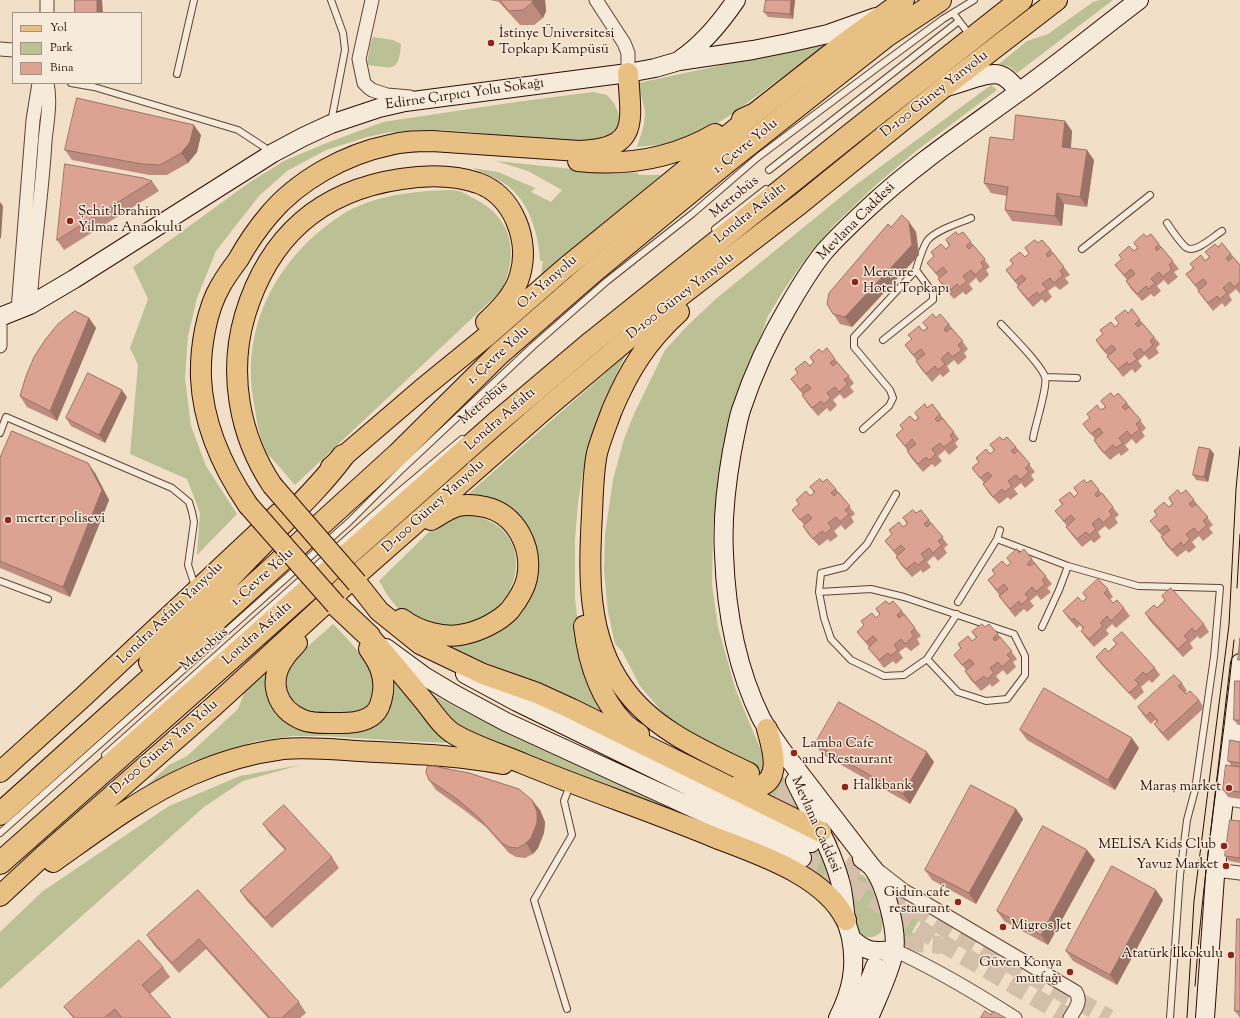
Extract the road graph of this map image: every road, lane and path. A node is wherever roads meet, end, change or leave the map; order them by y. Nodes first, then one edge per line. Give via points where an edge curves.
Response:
1 (47, 0) edge
2 (194, 0) edge
3 (331, 0) edge
4 (372, 0) edge
5 (596, 0) edge
6 (736, 0) edge
7 (904, 0) edge
8 (974, 0) edge
9 (1021, 0) edge
10 (1057, 0) edge
11 (1139, 0) edge
12 (946, 6) edge
13 (47, 12) edge
14 (883, 12) junction
15 (725, 16) junction
16 (959, 21) junction
17 (972, 25) dead end
18 (966, 30) junction
19 (960, 35) dead end
20 (0, 49) edge
21 (12, 50) edge
22 (735, 53) junction
23 (679, 61) junction
24 (628, 73) junction
25 (177, 74) dead end
26 (39, 84) edge
27 (47, 84) edge
28 (77, 84) edge
29 (943, 88) junction
30 (1019, 92) junction
31 (426, 99) junction
32 (755, 113) junction
33 (331, 124) junction
34 (486, 145) junction
35 (273, 153) junction
36 (769, 170) dead end
37 (774, 182) dead end
38 (1150, 195) dead end
39 (800, 204) junction
40 (972, 218) dead end
41 (1167, 224) dead end
42 (712, 231) dead end
43 (1222, 231) dead end
44 (1082, 249) dead end
45 (916, 270) junction
46 (24, 308) junction
47 (0, 317) edge
48 (1001, 324) dead end
49 (0, 326) edge
50 (883, 340) dead end
51 (0, 346) edge
52 (1045, 377) junction
53 (1077, 378) dead end
54 (422, 388) junction
55 (863, 429) dead end
56 (0, 433) edge
57 (468, 434) dead end
58 (1033, 438) dead end
59 (343, 456) junction
60 (593, 475) junction
61 (896, 494) dead end
62 (1000, 530) dead end
63 (400, 538) junction
64 (997, 539) junction
65 (1068, 566) junction
66 (0, 581) edge
67 (357, 583) junction
68 (197, 589) junction
69 (820, 592) junction
70 (48, 599) dead end
71 (958, 602) dead end
72 (327, 608) junction
73 (956, 614) junction
74 (1042, 627) dead end
75 (369, 636) junction
76 (420, 644) junction
77 (926, 659) junction
78 (1240, 663) edge
79 (1240, 667) edge
80 (768, 729) junction
81 (1235, 737) edge
82 (82, 740) junction
83 (781, 749) junction
84 (102, 758) dead end
85 (694, 770) junction
86 (542, 771) junction
87 (0, 772) edge
88 (748, 773) tunnel mouth
89 (571, 782) junction
90 (731, 787) junction
91 (1232, 799) edge
92 (0, 814) edge
93 (0, 833) edge
94 (812, 844) junction
95 (0, 863) edge
96 (871, 866) junction
97 (1216, 870) junction
98 (1240, 873) edge
99 (840, 882) junction
100 (6, 891) edge
101 (849, 929) junction
102 (894, 950) junction
103 (875, 966) tunnel mouth
104 (567, 1009) dead end
105 (838, 1018) edge
106 (855, 1018) edge
107 (869, 1018) edge
108 (1015, 1018) edge
109 (1070, 1018) edge
110 (1170, 1018) edge
111 (1206, 1018) edge

1 - 13 street
2 - 25 lane
3 - 33 lane via 343,33 345,50
4 - 31 street via 358,60 364,83 372,90 387,95
5 - 24 street via 624,43 628,53
6 - 15 main road
7 - 14 main road
8 - 12 lane
9 - 95 highway, Londra Asfaltı via 592,342 495,424
10 - 29 main road, D-100 Güney Yanyolu
11 - 30 main road, Mevlana Caddesi
12 - 16 lane
12 - 82 highway, 1. Çevre Yolu via 886,36 594,271 499,354 398,454
12 - 93 lane via 876,68 758,157 532,346 349,522
14 - 22 main road, Edirne Çırpıcı Yolu Sokağı via 828,34
14 - 32 main road
15 - 22 main road via 721,30 722,43
15 - 23 main road via 698,46
16 - 18 lane
16 - 36 lane
17 - 18 lane
18 - 19 lane
20 - 21 street
22 - 23 main road, Edirne Çırpıcı Yolu Sokağı
23 - 24 main road, Edirne Çırpıcı Yolu Sokağı
24 - 31 main road, Edirne Çırpıcı Yolu Sokağı
24 - 34 main road via 630,122 626,133 611,147 579,151
26 - 46 street via 33,120
27 - 46 street via 44,157 32,277
28 - 35 lane via 238,130
29 - 30 main road via 985,74 994,74 1003,76
29 - 39 main road, D-100 Güney Yanyolu
30 - 80 main road, Mevlana Caddesi via 889,188 825,250 810,270 772,334 751,384 740,412 732,450 722,535 732,628 752,698
31 - 33 main road, Edirne Çırpıcı Yolu Sokağı via 379,108
32 - 34 main road via 671,154 627,162 592,163 567,160
32 - 54 main road, O-1 Yanyolu
33 - 35 main road, Edirne Çırpıcı Yolu Sokağı
34 - 72 main road, bridge via 432,141 390,144 340,162 309,179 269,214 220,286 214,301 201,359 201,379 212,434 230,475 248,505
35 - 46 main road, Edirne Çırpıcı Yolu Sokağı
37 - 42 lane, Metrobüs
38 - 44 lane
39 - 60 main road via 656,334 638,358 620,393 597,453
39 - 63 main road, D-100 Güney Yanyolu via 622,343
40 - 45 lane via 946,228 928,240
41 - 43 lane via 1186,248 1192,249 1201,246
45 - 50 lane via 933,293 933,300
45 - 55 lane via 854,337 854,347 890,390 893,398 889,406
46 - 47 main road, Edirne Çırpıcı Yolu Sokağı
48 - 52 lane via 1037,364
49 - 51 street
52 - 53 lane
52 - 58 lane
54 - 59 main road, O-1 Yanyolu
54 - 67 main road, bridge via 503,304 517,284 523,260 521,232 507,205 495,193 480,184 459,178 410,178 381,182 351,191 319,207 279,246 261,273 243,321 238,347 238,396 242,419 262,470
56 - 68 lane via 6,417 172,488 189,502 192,512 194,522 188,565
57 - 84 lane, Metrobüs via 399,492
59 - 68 main road, Londra Asfaltı Yanyolu
59 - 82 highway via 328,476 107,706
60 - 85 main road via 583,520 580,584 585,638 595,676 624,724
60 - 88 main road via 590,552 593,602 599,638 611,670 638,706 677,737
61 - 69 lane via 867,544 845,567 821,573
62 - 64 lane
63 - 67 main road via 459,506 476,505 493,509 506,517 523,537 527,578 509,611 476,632 448,636 424,631 407,622 377,596
63 - 72 main road, D-100 Güney Yanyolu
64 - 65 lane
64 - 71 lane
65 - 74 lane
65 - 110 lane via 1138,586 1220,588 1214,657 1180,875
66 - 70 lane
67 - 76 main road via 379,611
68 - 87 main road, Londra Asfaltı Yanyolu
69 - 73 lane via 871,589
69 - 77 lane via 824,618 831,639 851,660 884,676 904,675
72 - 72 main road via 376,658 383,673 381,705 365,720 350,723 304,720 292,715 277,695 276,680 280,665
72 - 75 highway
72 - 100 main road, D-100 Güney Yan Yolu
73 - 77 lane
73 - 77 lane via 1014,634 1025,656 1025,675 1007,698 986,701 958,692
75 - 86 main road via 452,734
75 - 94 main road via 424,676 506,722
76 - 85 main road via 483,674 572,709
76 - 94 main road via 468,676 517,702
78 - 79 main road
79 - 81 main road
80 - 83 main road, Mevlana Caddesi
80 - 90 main road via 774,764 770,779 758,787
81 - 91 main road
82 - 92 highway
83 - 94 main road, Mevlana Caddesi via 795,780
83 - 96 main road, Mevlana Caddesi
85 - 90 main road
86 - 89 main road
86 - 100 main road via 493,762 395,752 284,749 260,753 190,775 164,789 26,882
89 - 101 main road via 783,866 830,896 842,911
89 - 104 lane via 564,801 572,835 534,900
90 - 94 main road
91 - 97 main road
94 - 96 main road via 847,848
94 - 99 main road, Mevlana Caddesi via 829,850
96 - 99 main road via 852,866
96 - 102 main road, Mevlana Caddesi via 884,890 892,920
96 - 109 street via 903,890 1076,992 1080,997 1079,1003
97 - 98 street
97 - 111 main road
99 - 101 main road, Mevlana Caddesi
101 - 102 main road via 860,947 870,951
101 - 105 main road, Mevlana Caddesi via 853,971 847,999
102 - 107 main road, Mevlana Caddesi via 890,967
102 - 108 street via 981,996
103 - 106 main road

